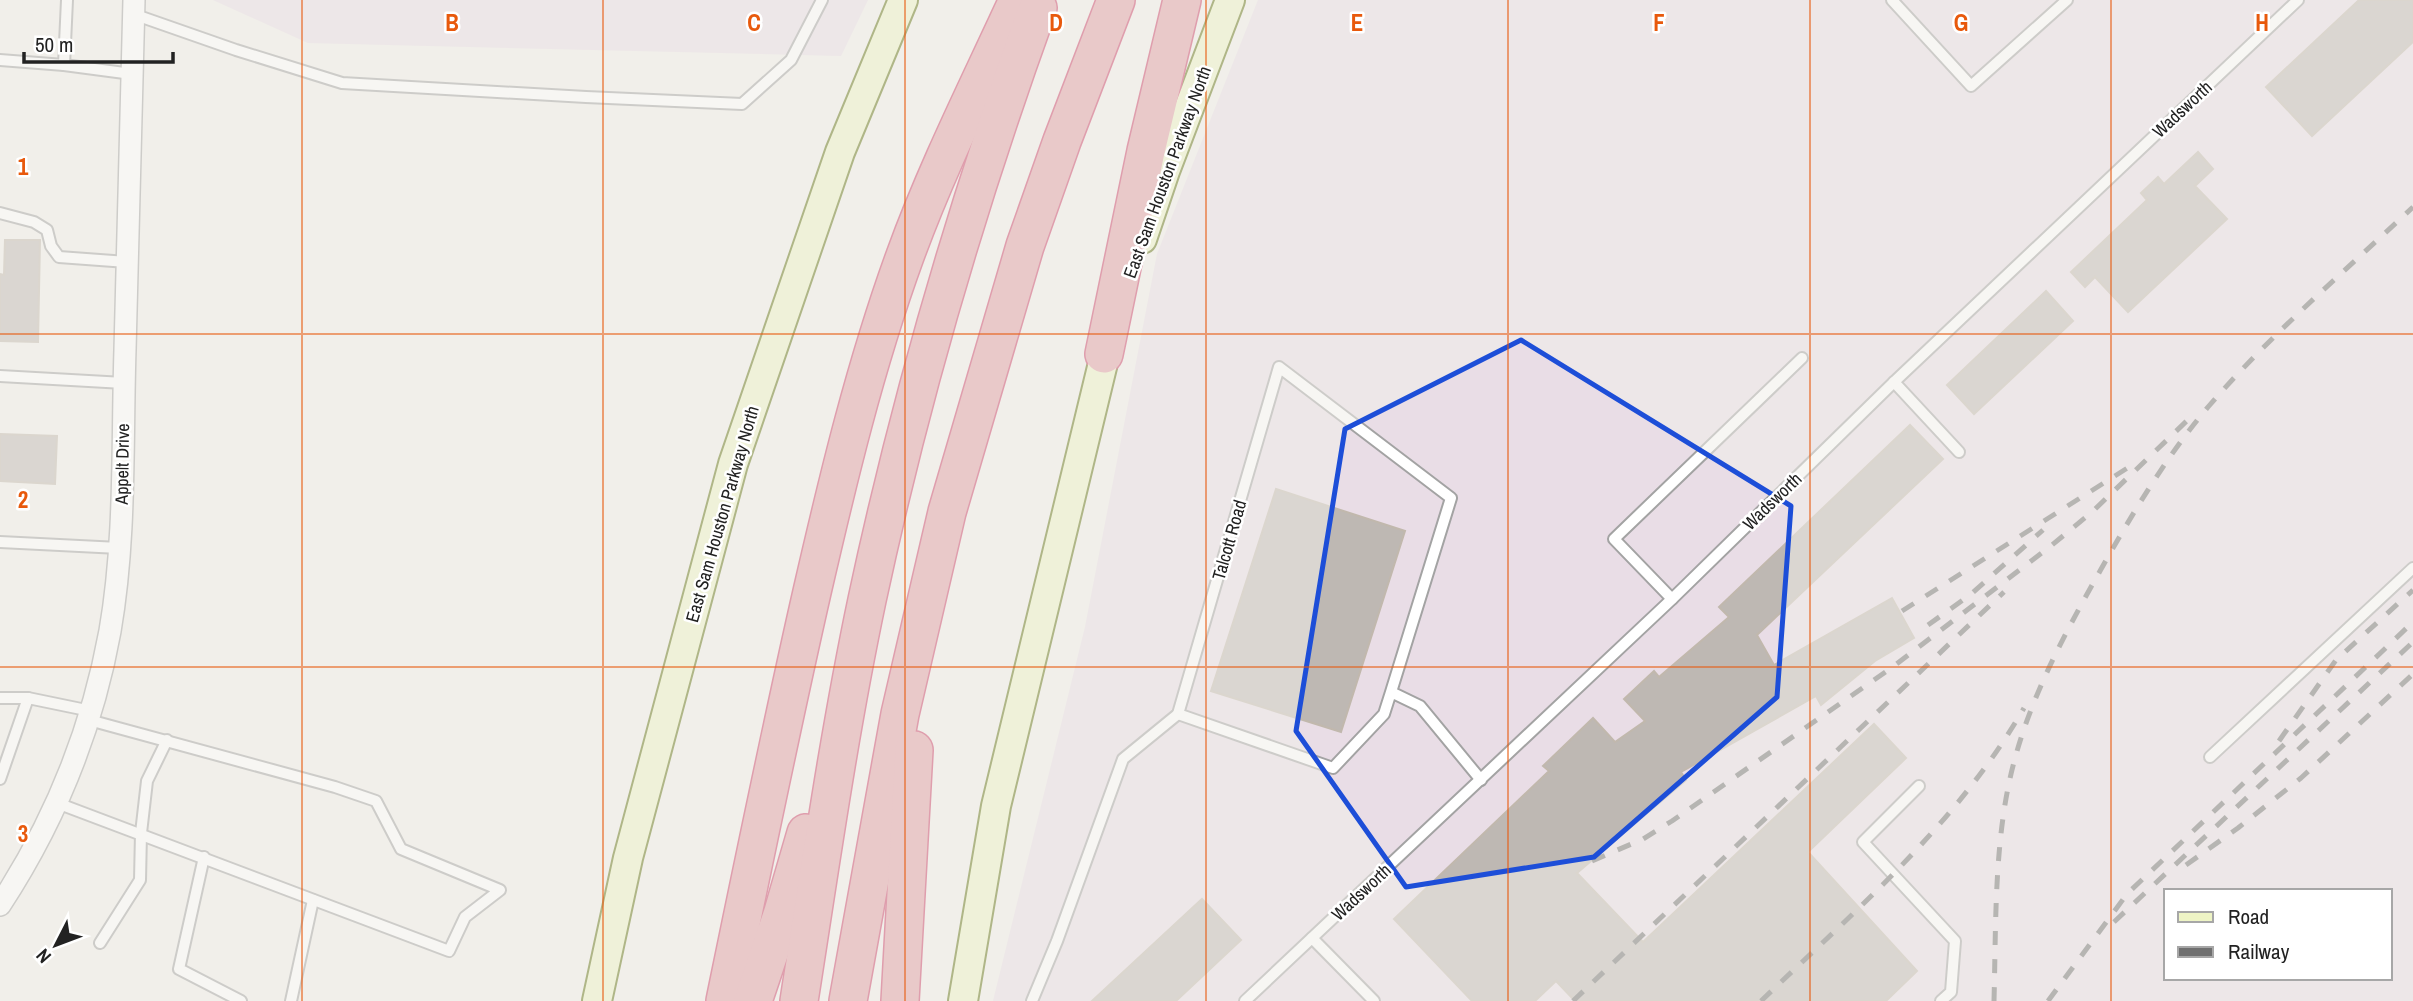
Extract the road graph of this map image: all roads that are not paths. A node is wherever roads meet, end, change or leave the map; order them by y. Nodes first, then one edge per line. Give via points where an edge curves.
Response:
1 (67, 0) edge
2 (822, 0) edge
3 (903, 0) edge
4 (1018, 0) edge
5 (1041, 0) edge
6 (1116, 0) edge
7 (1182, 0) edge
8 (1230, 0) edge
9 (1892, 0) edge
10 (2067, 0) edge
11 (2298, 0) edge
12 (134, 7) edge
13 (0, 60) edge
14 (64, 65) junction
15 (132, 74) junction
16 (0, 213) edge
17 (127, 262) junction
18 (1104, 354) junction
19 (1802, 358) dead end
20 (0, 376) edge
21 (1894, 382) junction
22 (124, 383) junction
23 (1959, 452) dead end
24 (0, 542) edge
25 (119, 548) junction
26 (2413, 568) edge
27 (925, 599) junction
28 (1672, 599) junction
29 (867, 601) junction
30 (1391, 692) junction
31 (0, 698) edge
32 (28, 698) junction
33 (1178, 713) junction
34 (90, 715) junction
35 (166, 740) junction
36 (2210, 757) dead end
37 (0, 779) edge
38 (1481, 780) junction
39 (1919, 786) dead end
40 (57, 803) junction
41 (141, 833) junction
42 (204, 857) junction
43 (313, 900) junction
44 (0, 905) edge
45 (744, 909) junction
46 (1312, 938) junction
47 (100, 943) dead end
48 (242, 1001) edge
49 (290, 1001) edge
50 (597, 1001) edge
51 (717, 1001) edge
52 (726, 1001) edge
53 (753, 1001) edge
54 (799, 1001) edge
55 (848, 1001) edge
56 (900, 1001) edge
57 (963, 1001) edge
58 (1032, 1001) edge
59 (1245, 1001) edge
60 (1374, 1001) edge
61 (1941, 1001) edge

1 - 14 lane
2 - 12 lane via 791,60 742,104 342,83 236,50
3 - 50 main road, East Sam Houston Parkway North via 840,152 733,464 628,858
4 - 45 highway via 926,202 885,314 846,449
5 - 29 highway via 950,272
6 - 27 highway via 1025,246
7 - 18 highway
8 - 18 main road, East Sam Houston Parkway North via 1165,171
9 - 10 lane via 1971,86
11 - 21 lane, Wadsworth
12 - 15 street, Appelt Drive
13 - 14 lane
14 - 15 lane
15 - 17 street, Appelt Drive
16 - 17 lane via 47,230 59,257
17 - 22 street, Appelt Drive
18 - 57 main road, East Sam Houston Parkway North via 996,806
19 - 28 lane via 1614,538
20 - 22 lane
21 - 23 lane
21 - 28 lane, Wadsworth
22 - 25 street, Appelt Drive
24 - 25 lane
25 - 34 street, Appelt Drive via 110,629
26 - 36 lane
27 - 55 highway
27 - 56 highway
28 - 38 lane, Wadsworth
29 - 53 highway via 790,887
29 - 54 highway
30 - 33 lane via 1384,714 1332,768
30 - 33 lane, Talcott Road via 1451,498 1279,367
30 - 38 lane via 1420,706
31 - 32 lane
32 - 34 lane
32 - 37 lane
33 - 58 lane via 1123,759
34 - 35 lane
34 - 40 street, Appelt Drive
35 - 41 lane via 147,781
35 - 43 lane via 376,801 401,849 500,890 465,917 450,951
38 - 46 lane, Wadsworth
39 - 61 lane via 1863,842 1955,941 1951,992
40 - 41 lane
40 - 44 street, Appelt Drive
41 - 42 lane
41 - 47 lane via 140,880
42 - 43 lane
42 - 48 lane via 179,969
43 - 49 lane
45 - 51 highway
45 - 52 highway
46 - 59 lane, Wadsworth
46 - 60 lane

